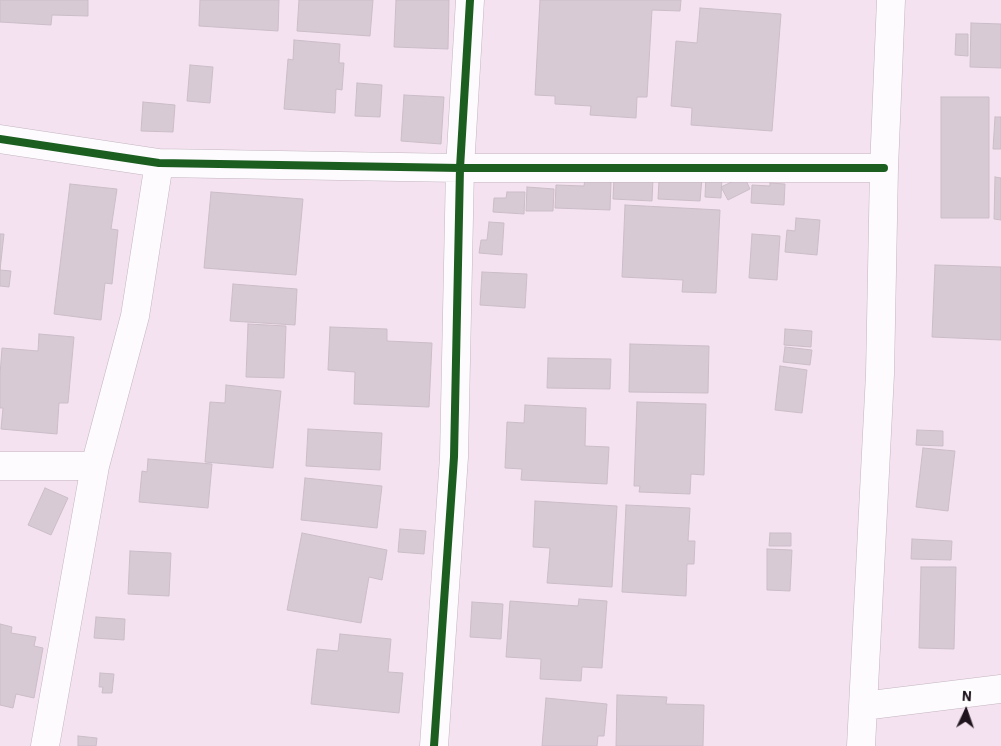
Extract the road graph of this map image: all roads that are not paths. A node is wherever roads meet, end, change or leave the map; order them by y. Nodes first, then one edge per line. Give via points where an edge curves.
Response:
1 (470, 0) edge
2 (891, 0) edge
3 (0, 139) edge
4 (158, 163) junction
5 (460, 168) junction
6 (884, 168) junction
7 (0, 466) edge
8 (96, 466) junction
9 (1001, 689) edge
10 (863, 706) junction
11 (45, 746) edge
12 (434, 746) edge
13 (861, 746) edge

1 - 5 street
2 - 6 street
3 - 4 street
4 - 5 street
4 - 8 street via 135,316
5 - 6 street
5 - 12 street via 454,457
6 - 10 street via 880,374
7 - 8 street
8 - 11 street
9 - 10 street
10 - 13 street

